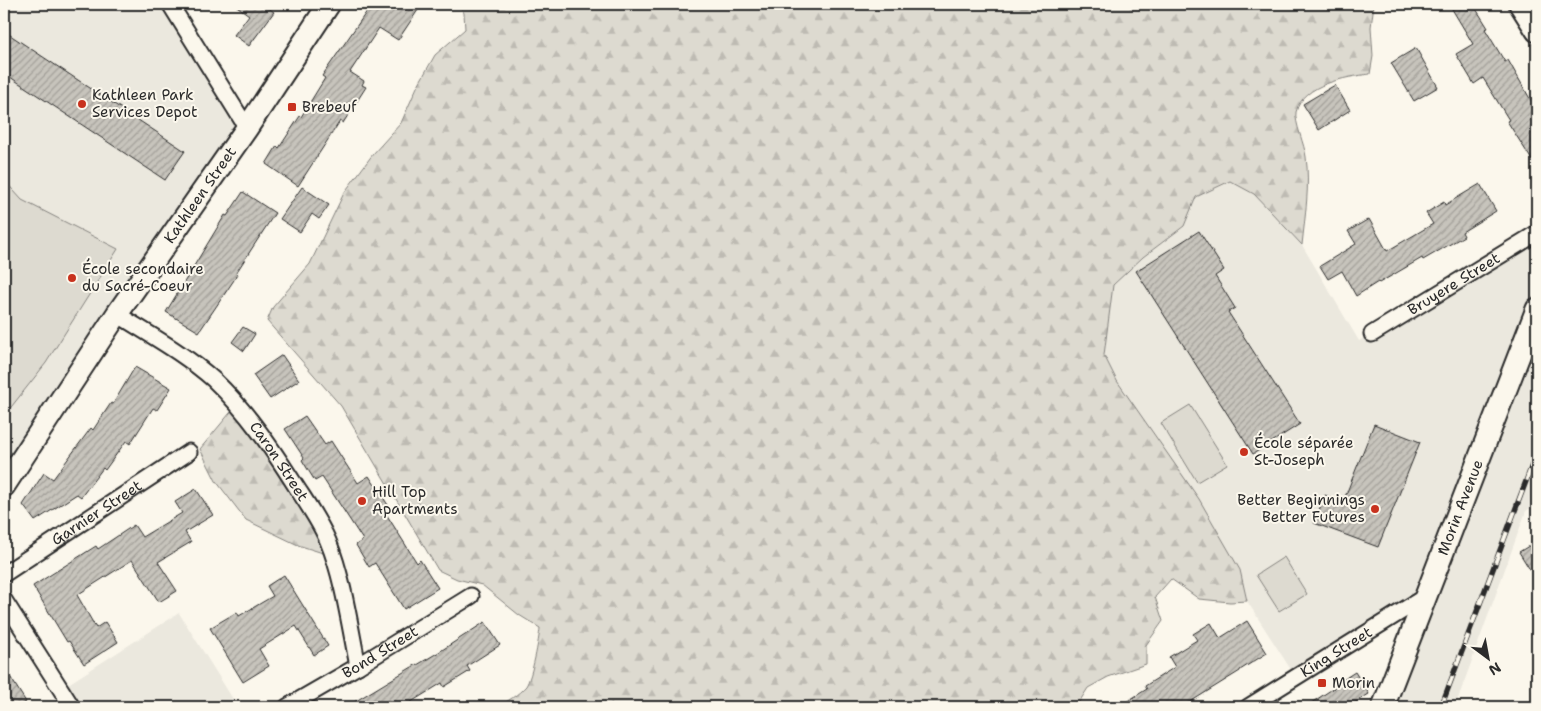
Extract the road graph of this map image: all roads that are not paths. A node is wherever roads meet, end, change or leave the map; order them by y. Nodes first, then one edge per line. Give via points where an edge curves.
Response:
1 (170, 4) edge
2 (329, 4) edge
3 (1520, 4) edge
4 (1537, 31) edge
5 (247, 128) junction
6 (1537, 233) edge
7 (1537, 309) edge
8 (117, 314) junction
9 (1372, 334) dead end
10 (189, 452) dead end
11 (4, 486) edge
12 (4, 574) edge
13 (471, 596) dead end
14 (1426, 596) junction
15 (4, 600) edge
16 (358, 666) junction
17 (72, 707) edge
18 (287, 707) edge
19 (1248, 707) edge
20 (1383, 707) edge

1 - 5 street
2 - 5 street, Kathleen Street
3 - 4 street
5 - 8 street, Kathleen Street
6 - 9 street, Bruyere Street
7 - 14 street, Morin Avenue
8 - 11 street, Kathleen Street
8 - 16 street, Caron Street via 214,380 257,429 286,470 328,541
10 - 12 street, Garnier Street
13 - 16 street, Bond Street
14 - 19 street, King Street
14 - 20 street, Morin Avenue
15 - 17 street
16 - 18 street, Bond Street

